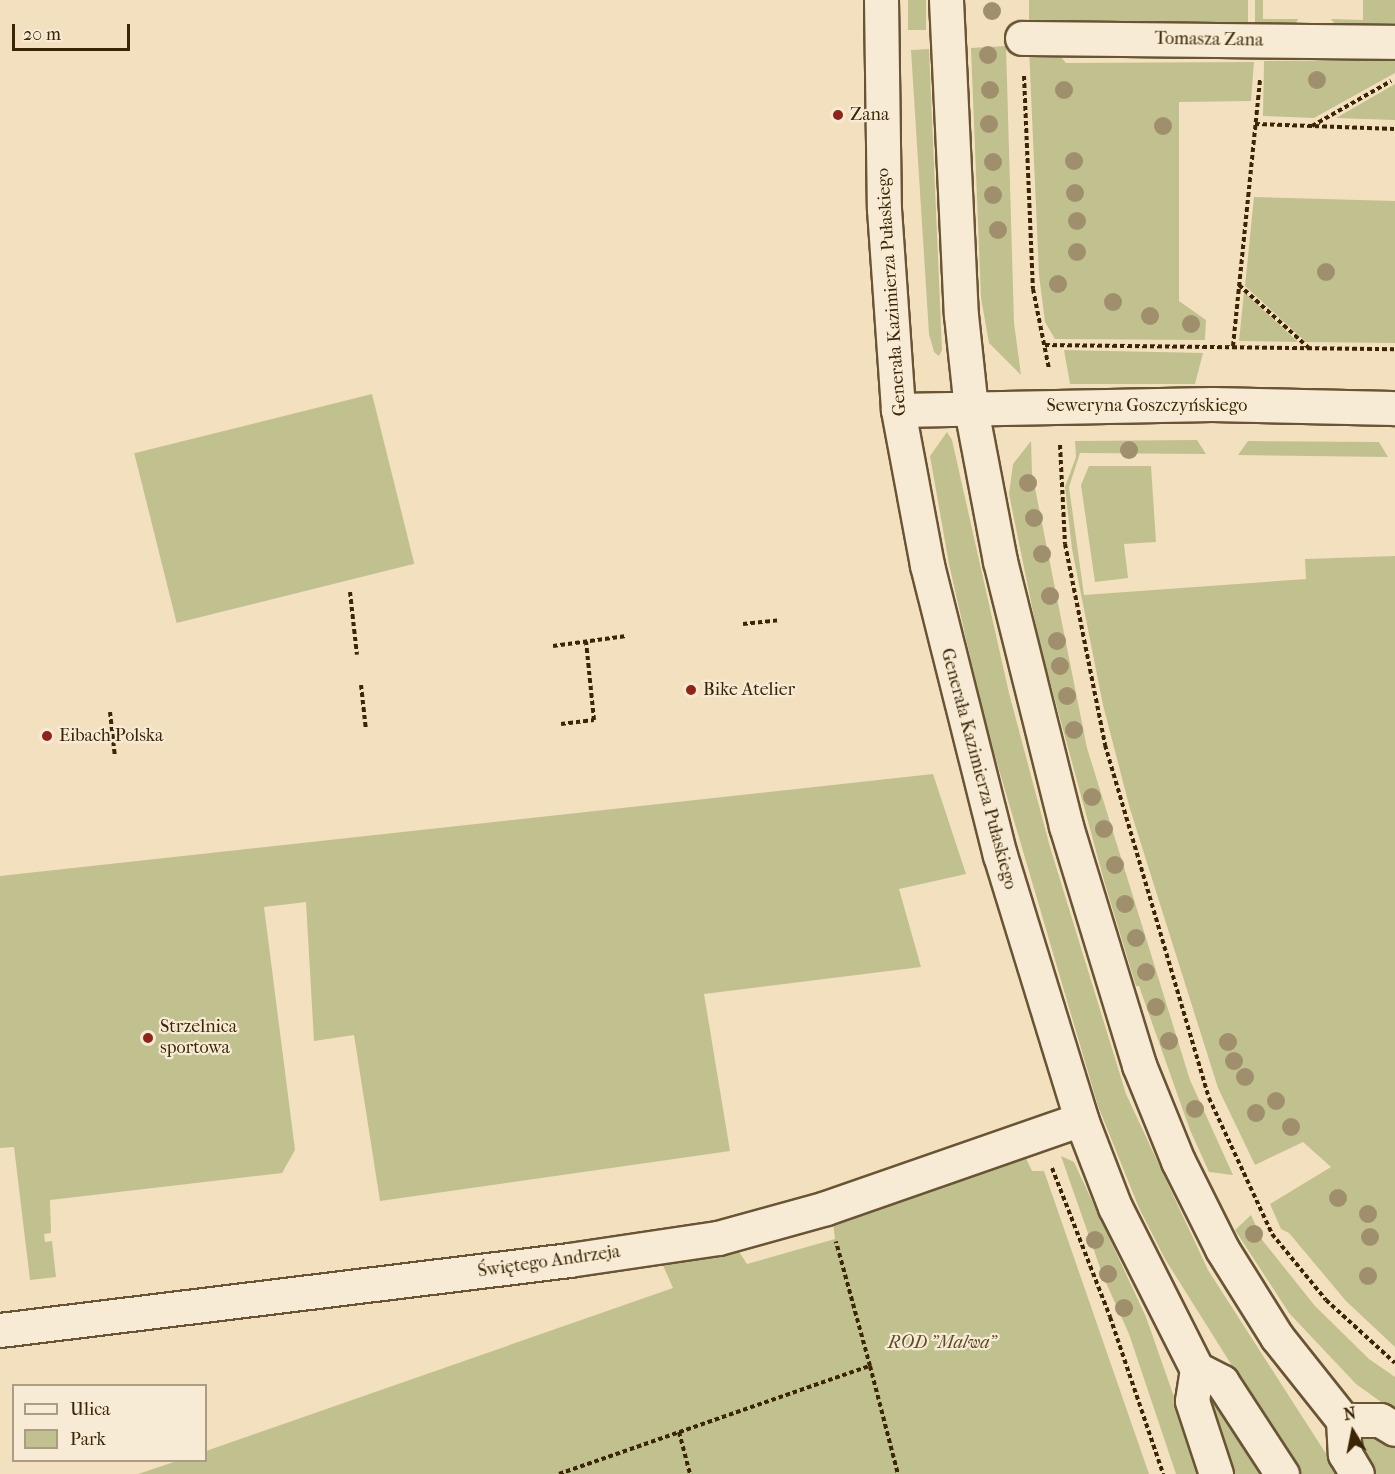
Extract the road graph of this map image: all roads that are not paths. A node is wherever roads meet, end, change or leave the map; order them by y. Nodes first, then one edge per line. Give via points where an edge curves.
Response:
1 (881, 0) edge
2 (946, 0) edge
3 (1022, 38) road end
4 (1395, 42) edge
5 (1395, 408) edge
6 (971, 409) junction
7 (898, 410) junction
8 (1082, 1119) junction
9 (0, 1330) edge
10 (1197, 1369) junction
11 (1343, 1420) junction
12 (1395, 1429) edge
13 (1216, 1474) edge
14 (1282, 1474) edge
15 (1357, 1474) edge

1 - 7 main road, Generała Kazimierza Pułaskiego via 884,220
2 - 6 main road via 961,315
3 - 4 main road, Tomasza Zana
5 - 6 main road, Seweryna Goszczyńskiego via 1212,404
6 - 7 main road, Seweryna Goszczyńskiego
6 - 11 main road via 1031,694 1066,826 1139,1065 1178,1161 1222,1248 1277,1337
7 - 8 main road, Generała Kazimierza Pułaskiego via 910,488 961,709 1032,964
8 - 9 main road, Świętego Andrzeja via 826,1208 718,1238
8 - 10 main road, Generała Kazimierza Pułaskiego via 1115,1207
10 - 13 main road via 1192,1401
10 - 14 main road via 1222,1382
11 - 12 main road via 1380,1420
11 - 15 main road via 1345,1454

